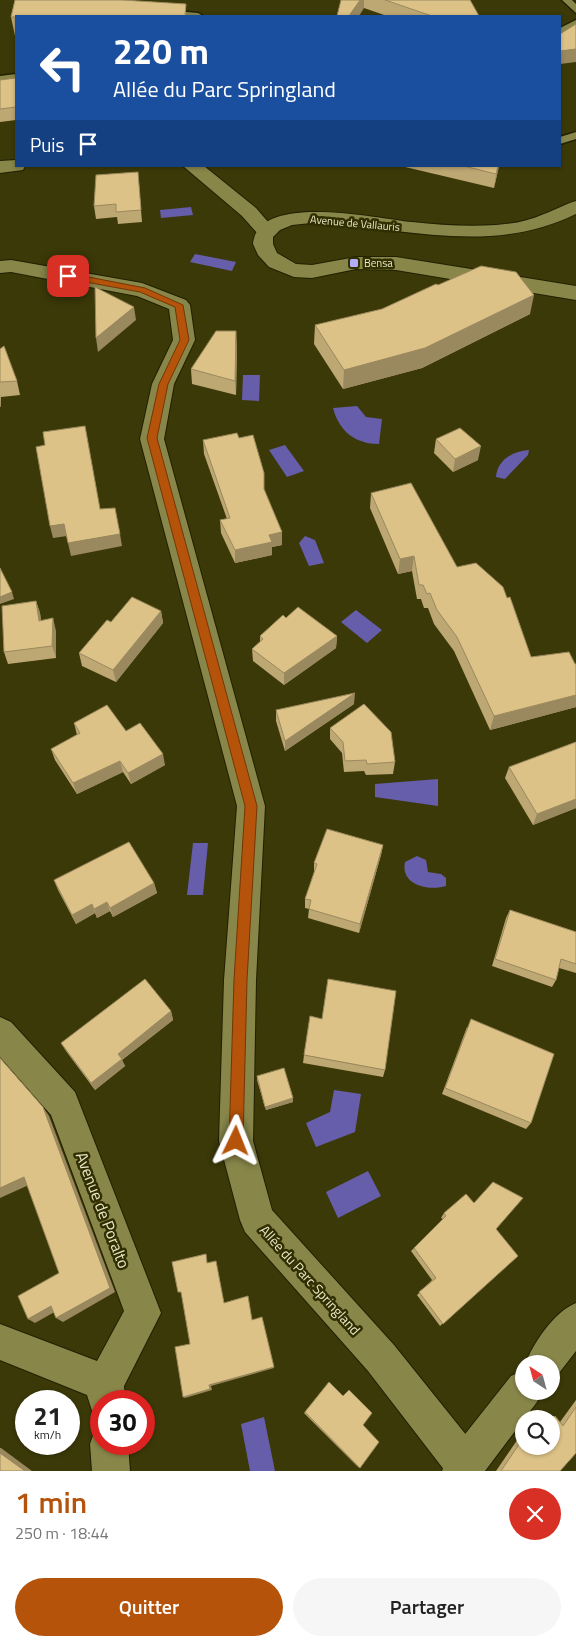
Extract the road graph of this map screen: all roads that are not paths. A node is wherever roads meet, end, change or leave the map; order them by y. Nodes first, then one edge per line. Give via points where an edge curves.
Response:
1 (567, 0) edge
2 (576, 10) edge
3 (175, 14) edge
4 (186, 15) edge
5 (576, 23) edge
6 (561, 31) edge
7 (15, 77) edge
8 (0, 79) edge
9 (576, 135) edge
10 (561, 141) edge
11 (15, 166) edge
12 (0, 167) edge
13 (193, 167) edge
14 (576, 207) edge
15 (265, 230) junction
16 (0, 267) edge
17 (576, 293) edge
18 (0, 1033) edge
19 (576, 1320) edge
20 (0, 1342) edge
21 (550, 1355) edge
22 (101, 1390) edge
23 (106, 1390) edge
24 (516, 1400) edge
25 (110, 1455) edge
26 (463, 1468) edge
27 (111, 1471) edge

1 - 2 lane
3 - 4 lane
5 - 6 lane
7 - 8 lane
9 - 10 lane
11 - 12 street
13 - 15 street
14 - 15 street, Avenue de Vallauris via 532,225 479,234 309,218 274,224
15 - 17 street via 262,240 265,249 272,258 294,270 325,270 354,263 400,263
16 - 26 street, Allée du Parc Springland via 11,266 142,290 179,305 184,340 163,384 152,438 251,806 240,980 236,1141 257,1220 381,1358
18 - 23 street, Avenue de Poralto via 63,1104 143,1313
19 - 21 street
20 - 22 street
24 - 26 street
25 - 27 street

